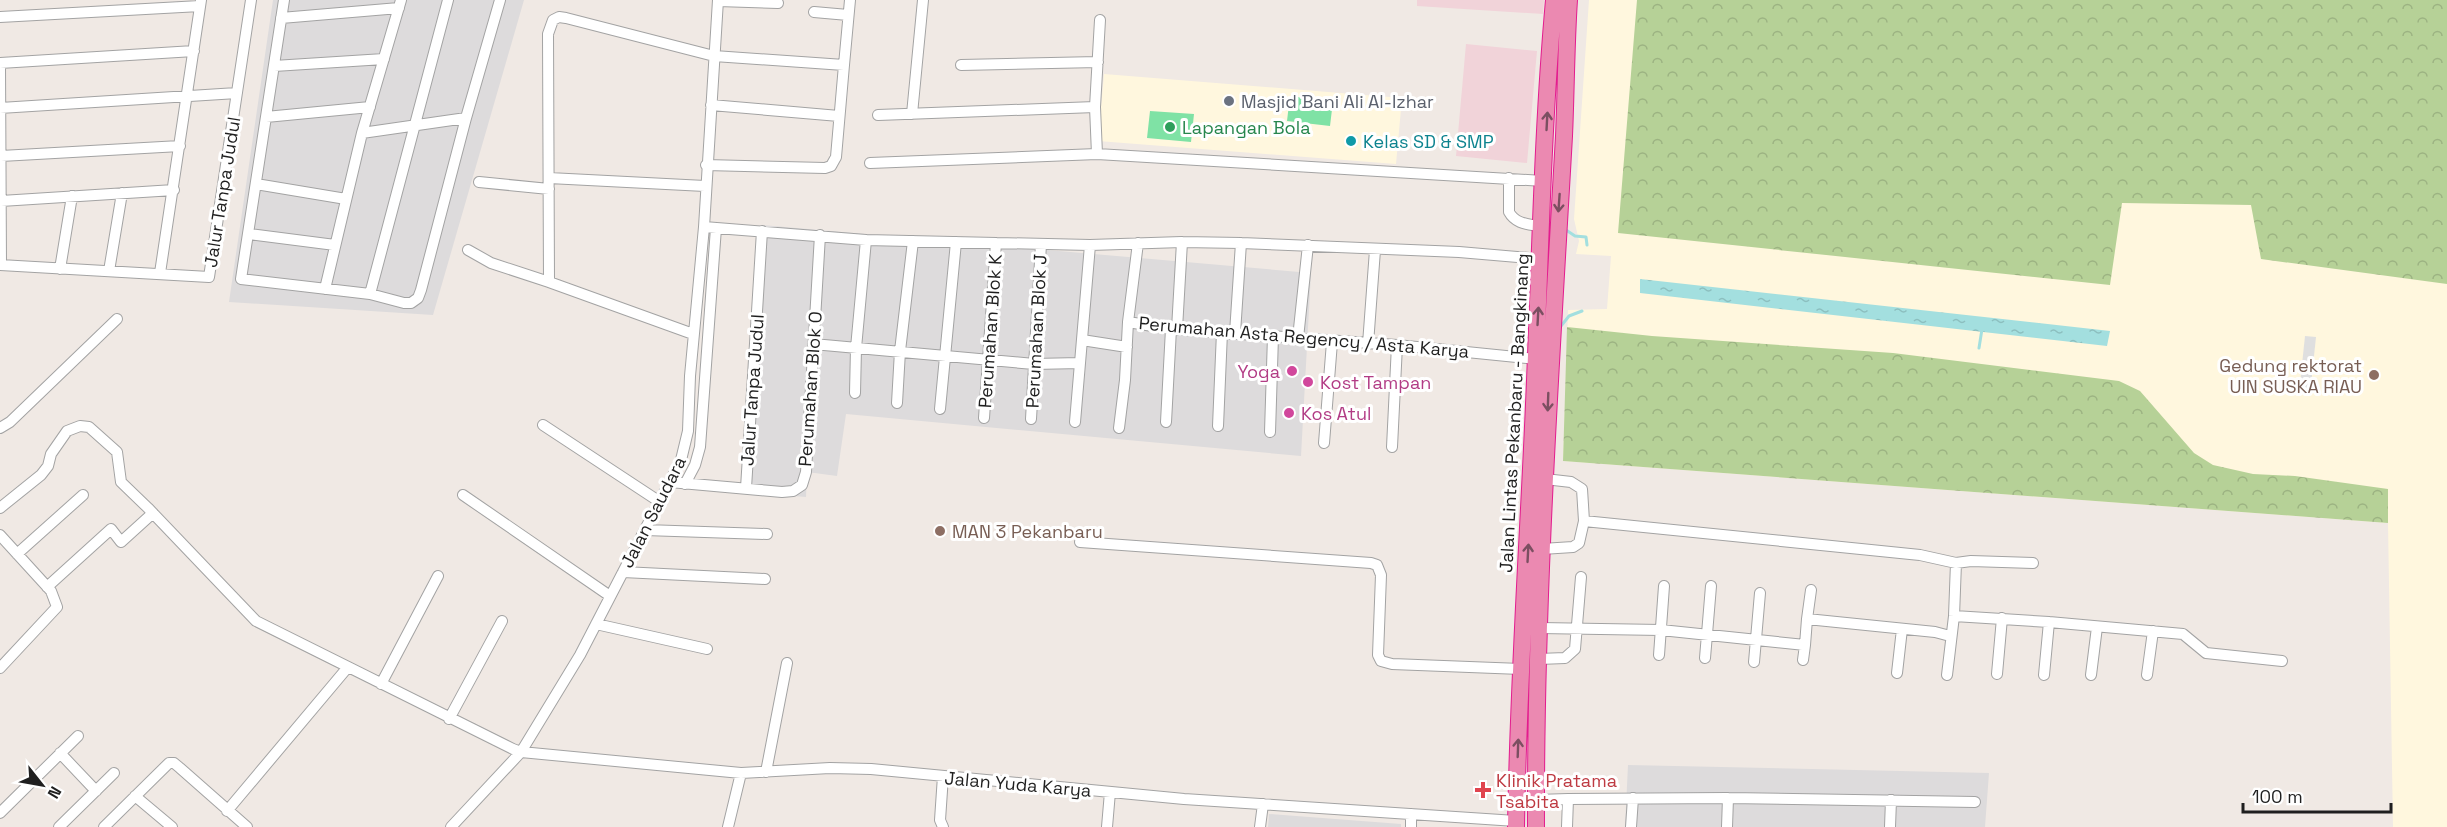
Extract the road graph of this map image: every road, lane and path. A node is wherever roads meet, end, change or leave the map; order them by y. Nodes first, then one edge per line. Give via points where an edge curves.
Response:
1 (251, 0) edge
2 (284, 0) edge
3 (448, 0) edge
4 (501, 0) edge
5 (850, 0) edge
6 (923, 0) edge
7 (1554, 0) edge
8 (1569, 0) edge
9 (718, 1) edge
10 (201, 3) edge
11 (778, 3) dead end
12 (400, 4) edge
13 (814, 12) dead end
14 (848, 15) junction
15 (0, 17) edge
16 (281, 18) junction
17 (1100, 20) dead end
18 (1560, 20) junction
19 (194, 51) junction
20 (714, 56) junction
21 (384, 59) junction
22 (1098, 62) junction
23 (961, 64) dead end
24 (0, 65) edge
25 (844, 65) junction
26 (274, 66) junction
27 (237, 93) junction
28 (187, 95) junction
29 (711, 105) junction
30 (1095, 107) junction
31 (0, 108) edge
32 (370, 108) junction
33 (912, 114) junction
34 (839, 116) junction
35 (878, 116) dead end
36 (266, 117) junction
37 (466, 118) junction
38 (415, 125) junction
39 (362, 132) junction
40 (180, 146) junction
41 (1097, 154) junction
42 (1, 156) edge
43 (870, 163) dead end
44 (706, 165) junction
45 (549, 177) junction
46 (1509, 178) junction
47 (1543, 181) junction
48 (479, 182) dead end
49 (256, 184) junction
50 (705, 186) junction
51 (549, 189) junction
52 (174, 190) junction
53 (122, 193) junction
54 (72, 196) junction
55 (346, 199) junction
56 (1, 201) edge
57 (1543, 226) junction
58 (704, 227) junction
59 (716, 228) junction
60 (762, 231) junction
61 (249, 234) junction
62 (820, 235) junction
63 (866, 240) junction
64 (913, 241) junction
65 (956, 242) junction
66 (1182, 242) junction
67 (996, 243) junction
68 (1138, 243) junction
69 (1240, 243) junction
70 (1041, 244) junction
71 (335, 245) junction
72 (1090, 245) junction
73 (1308, 245) junction
74 (468, 250) dead end
75 (1375, 250) junction
76 (1541, 258) junction
77 (0, 265) edge
78 (60, 269) junction
79 (109, 271) junction
80 (160, 273) junction
81 (549, 282) junction
82 (325, 289) junction
83 (370, 294) junction
84 (117, 319) dead end
85 (1128, 322) junction
86 (1174, 329) junction
87 (1222, 332) junction
88 (1235, 333) junction
89 (693, 334) junction
90 (1273, 336) junction
91 (1298, 339) junction
92 (1082, 340) junction
93 (1332, 342) junction
94 (813, 344) junction
95 (1368, 344) junction
96 (1397, 345) junction
97 (1127, 347) junction
98 (855, 348) junction
99 (900, 351) junction
100 (945, 358) junction
101 (1536, 359) junction
102 (989, 360) junction
103 (1080, 363) junction
104 (1034, 364) junction
105 (690, 376) junction
106 (705, 376) junction
107 (855, 393) dead end
108 (897, 403) dead end
109 (940, 409) dead end
110 (984, 418) dead end
111 (1031, 419) dead end
112 (1075, 422) dead end
113 (1166, 422) dead end
114 (543, 425) dead end
115 (1218, 426) dead end
116 (0, 428) edge
117 (1119, 428) dead end
118 (1270, 432) dead end
119 (1324, 443) dead end
120 (1392, 447) dead end
121 (1545, 479) junction
122 (670, 482) junction
123 (685, 484) junction
124 (746, 488) junction
125 (83, 495) dead end
126 (462, 495) dead end
127 (660, 502) junction
128 (0, 508) edge
129 (153, 513) junction
130 (1584, 521) junction
131 (645, 530) junction
132 (767, 534) dead end
133 (0, 535) edge
134 (1080, 542) dead end
135 (1542, 549) junction
136 (18, 554) junction
137 (1956, 563) junction
138 (2033, 563) dead end
139 (623, 572) junction
140 (438, 576) dead end
141 (1581, 577) dead end
142 (765, 579) dead end
143 (1665, 586) dead end
144 (1711, 586) dead end
145 (47, 587) junction
146 (1811, 590) dead end
147 (1760, 593) dead end
148 (610, 596) junction
149 (1954, 616) junction
150 (2002, 618) junction
151 (1808, 619) junction
152 (502, 621) dead end
153 (2049, 622) junction
154 (596, 624) junction
155 (1578, 627) junction
156 (2097, 627) junction
157 (1540, 628) junction
158 (1902, 629) junction
159 (1661, 630) junction
160 (2152, 631) junction
161 (1707, 634) junction
162 (1950, 636) junction
163 (1756, 640) junction
164 (1805, 645) junction
165 (706, 649) dead end
166 (1659, 655) dead end
167 (1705, 658) dead end
168 (1539, 659) junction
169 (1803, 660) dead end
170 (2282, 661) dead end
171 (1754, 662) dead end
172 (787, 663) dead end
173 (348, 667) junction
174 (0, 668) edge
175 (1521, 669) junction
176 (1897, 673) dead end
177 (1997, 674) dead end
178 (1947, 675) dead end
179 (2044, 675) dead end
180 (2091, 675) dead end
181 (2147, 675) dead end
182 (381, 684) junction
183 (449, 719) junction
184 (78, 736) dead end
185 (521, 752) junction
186 (60, 753) junction
187 (766, 772) junction
188 (114, 773) dead end
189 (741, 773) junction
190 (943, 777) junction
191 (96, 791) junction
192 (1110, 792) junction
193 (135, 796) junction
194 (1634, 798) junction
195 (1728, 798) junction
196 (1568, 799) junction
197 (1537, 800) junction
198 (1891, 800) junction
199 (1975, 802) dead end
200 (1263, 804) junction
201 (227, 811) junction
202 (0, 813) edge
203 (1412, 814) junction
204 (1516, 824) edge
205 (168, 826) edge
206 (59, 827) edge
207 (104, 827) edge
208 (247, 827) edge
209 (451, 827) edge
210 (728, 827) edge
211 (943, 827) edge
212 (1107, 827) edge
213 (1260, 827) edge
214 (1411, 827) edge
215 (1536, 827) edge
216 (1567, 827) edge
217 (1631, 827) edge
218 (1727, 827) edge
219 (1890, 827) edge

1 - 27 street, Jalur Tanpa Judul
2 - 16 street, Jalur Tanpa Judul
3 - 38 street
4 - 37 street, Jalur Tanpa Judul
5 - 14 street
6 - 33 street
7 - 18 highway, Jalan Lintas Pekanbaru - Bangkinang
8 - 18 highway, Jalan Lintas Pekanbaru - Bangkinang
9 - 11 street
9 - 20 street, Jalan Saudara
10 - 15 street
10 - 19 street
12 - 16 street
12 - 21 street
13 - 14 street
14 - 25 street
16 - 26 street, Jalur Tanpa Judul
17 - 22 street
47 -> 18 highway, Jalan Lintas Pekanbaru - Bangkinang
18 -> 121 highway, Jalan Lintas Pekanbaru - Bangkinang via 1565,115
19 - 24 street, Jalur Tanpa Judul
19 - 28 street
20 - 25 street
20 - 29 street, Jalan Saudara
20 - 45 street via 566,18 553,20 548,34
21 - 26 street
21 - 32 street
22 - 23 street
22 - 30 street
24 - 31 street, Jalur Tanpa Judul
25 - 34 street
26 - 36 street, Jalur Tanpa Judul
27 - 28 street, Jalur Tanpa Judul
27 - 80 street, Jalur Tanpa Judul via 209,277
28 - 31 street, Jalur Tanpa Judul
28 - 40 street
29 - 34 street
29 - 44 street, Jalan Saudara
30 - 33 street
30 - 41 street
31 - 42 street, Jalur Tanpa Judul
32 - 36 street, Jalur Tanpa Judul
32 - 39 street
33 - 35 street
34 - 44 street via 836,157 831,166
36 - 49 street, Jalur Tanpa Judul
37 - 38 street
37 - 83 street, Jalur Tanpa Judul via 418,298 404,303
38 - 39 street
38 - 83 street
39 - 55 street
40 - 42 street
40 - 52 street
41 - 43 street
41 - 46 street
42 - 56 street, Jalur Tanpa Judul
44 - 50 street, Jalan Saudara
45 - 50 street
45 - 51 street
46 - 47 street
46 - 57 street via 1512,217
47 - 57 highway, Jalan Lintas Pekanbaru - Bangkinang
48 - 51 street
49 - 55 street, Jalur Tanpa Judul
49 - 61 street, Jalur Tanpa Judul
50 - 58 street, Jalan Saudara
51 - 81 street
52 - 53 street
52 - 80 street
53 - 54 street
53 - 79 street
54 - 56 street
54 - 78 street
55 - 71 street
56 - 77 street, Jalur Tanpa Judul
57 - 76 highway, Jalan Lintas Pekanbaru - Bangkinang
58 - 59 street
58 - 89 street, Jalan Saudara
59 - 60 street
59 - 106 street
60 - 62 street
60 - 124 street, Jalur Tanpa Judul
61 - 71 street, Jalur Tanpa Judul
61 - 82 street, Jalur Tanpa Judul via 242,280
62 - 63 street
62 - 94 street, Perumahan Blok O
63 - 64 street
63 - 98 street
64 - 65 street
64 - 99 street
65 - 67 street
65 - 100 street
66 - 68 street
66 - 69 street
66 - 86 street
67 - 70 street
67 - 102 street, Perumahan Blok K
68 - 72 street
68 - 85 street
69 - 73 street
69 - 88 street
70 - 72 street
70 - 104 street, Perumahan Blok J
71 - 82 street
72 - 92 street
73 - 75 street
73 - 91 street
74 - 81 street via 491,263
75 - 76 street
75 - 95 street
101 -> 76 highway, Jalan Lintas Pekanbaru - Bangkinang
77 - 78 street, Jalur Tanpa Judul
78 - 79 street, Jalur Tanpa Judul
79 - 80 street, Jalur Tanpa Judul
81 - 89 street
82 - 83 street, Jalur Tanpa Judul
84 - 116 street
85 - 86 street, Perumahan Asta Regency / Asta Karya
85 - 97 street, Perumahan Asta Regency / Asta Karya
86 - 87 street, Perumahan Asta Regency / Asta Karya
86 - 113 street
87 - 88 street, Perumahan Asta Regency / Asta Karya
87 - 115 street
88 - 90 street, Perumahan Asta Regency / Asta Karya
89 - 105 street, Jalan Saudara
90 - 91 street, Perumahan Asta Regency / Asta Karya
90 - 118 street
91 - 93 street, Perumahan Asta Regency / Asta Karya
92 - 97 street
92 - 103 street
93 - 95 street, Perumahan Asta Regency / Asta Karya
93 - 119 street
94 - 98 street
94 - 124 street, Perumahan Blok O via 802,485 793,491
95 - 96 street, Perumahan Asta Regency / Asta Karya
96 - 101 street, Perumahan Asta Regency / Asta Karya
96 - 120 street
97 - 117 street, Perumahan Asta Regency / Asta Karya
98 - 99 street
98 - 107 street
99 - 100 street
99 - 108 street
100 - 102 street
100 - 109 street
175 -> 101 highway, Jalan Lintas Pekanbaru - Bangkinang
102 - 104 street
102 - 110 street, Perumahan Blok K
103 - 104 street
103 - 112 street
104 - 111 street, Perumahan Blok J
105 - 106 street
105 - 122 street, Jalan Saudara via 688,431 681,460
106 - 123 street via 700,447
114 - 127 street
121 - 130 street via 1571,482 1582,489
121 - 135 highway, Jalan Lintas Pekanbaru - Bangkinang
122 - 123 street, Jalur Tanpa Judul
122 - 127 street, Jalan Saudara
123 - 124 street, Jalur Tanpa Judul
125 - 136 street
126 - 148 street
127 - 131 street, Jalan Saudara
128 - 129 street, Jalan Yuda Karya via 41,475 67,431 80,426 90,427 117,452 121,482
129 - 145 street via 121,542 111,529
129 - 173 street, Jalan Yuda Karya via 255,621
130 - 135 street via 1579,543
130 - 137 street via 1908,554
131 - 132 street
131 - 139 street, Jalan Saudara
133 - 136 street
134 - 175 street via 1371,563 1377,565 1381,575 1381,661
135 - 157 highway, Jalan Lintas Pekanbaru - Bangkinang
136 - 145 street
137 - 138 street
137 - 149 street
139 - 142 street
139 - 148 street, Jalan Saudara
140 - 182 street
141 - 155 street
143 - 159 street
144 - 161 street
145 - 174 street via 57,607
146 - 151 street
147 - 163 street
148 - 154 street, Jalan Saudara
149 - 150 street
149 - 162 street
150 - 153 street
150 - 177 street
151 - 158 street
151 - 164 street
152 - 183 street
153 - 156 street
153 - 179 street
154 - 165 street
154 - 185 street, Jalan Saudara
155 - 157 street
155 - 159 street
155 - 168 street via 1577,644 1571,655
156 - 160 street
156 - 180 street
157 - 168 highway, Jalan Lintas Pekanbaru - Bangkinang
158 - 162 street
158 - 176 street
159 - 161 street
159 - 166 street
160 - 170 street via 2183,634 2200,650 2213,655
160 - 181 street
161 - 163 street
161 - 167 street
162 - 178 street
163 - 164 street
163 - 171 street
164 - 169 street
168 - 197 highway, Jalan Lintas Pekanbaru - Bangkinang
172 - 187 street
173 - 182 street, Jalan Yuda Karya
173 - 201 street
204 -> 175 highway, Jalan Lintas Pekanbaru - Bangkinang
182 - 183 street, Jalan Yuda Karya
183 - 185 street, Jalan Yuda Karya
184 - 186 street
185 - 189 street, Jalan Yuda Karya
185 - 209 street, Jalan Saudara
186 - 191 street
186 - 202 street
187 - 189 street, Jalan Yuda Karya
187 - 190 street, Jalan Yuda Karya via 861,769
188 - 191 street
189 - 210 street
190 - 192 street, Jalan Yuda Karya
190 - 211 street
191 - 206 street
192 - 200 street, Jalan Yuda Karya
192 - 212 street
193 - 201 street via 164,766 174,763
193 - 205 street
193 - 207 street
194 - 195 street
194 - 196 street
194 - 217 street
195 - 198 street
195 - 218 street
196 - 197 street
196 - 216 street
197 - 215 highway, Jalan Lintas Pekanbaru - Bangkinang
198 - 199 street
198 - 219 street
200 - 203 street, Jalan Yuda Karya
200 - 213 street
201 - 208 street
203 - 204 street, Jalan Yuda Karya
203 - 214 street

